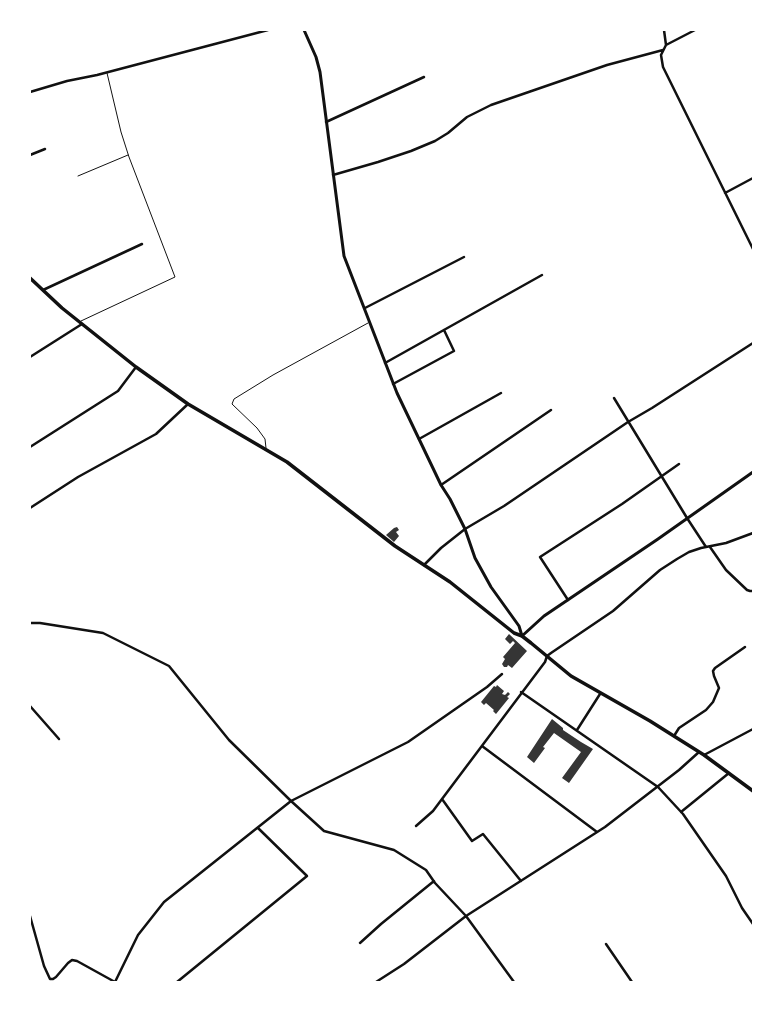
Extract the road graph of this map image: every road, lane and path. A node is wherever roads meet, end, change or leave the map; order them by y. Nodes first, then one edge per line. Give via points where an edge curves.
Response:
1 (268, 30) edge
2 (304, 30) edge
3 (664, 30) edge
4 (695, 30) edge
5 (666, 46) junction
6 (663, 50) junction
7 (107, 72) junction
8 (424, 77) dead end
9 (30, 92) edge
10 (326, 122) junction
11 (45, 149) dead end
12 (30, 155) edge
13 (128, 155) junction
14 (333, 175) junction
15 (78, 176) dead end
16 (753, 178) edge
17 (725, 193) junction
18 (142, 244) dead end
19 (753, 249) edge
20 (464, 257) dead end
21 (542, 275) dead end
22 (30, 278) edge
23 (43, 290) junction
24 (365, 308) junction
25 (370, 322) junction
26 (80, 323) junction
27 (444, 330) junction
28 (753, 343) edge
29 (30, 358) edge
30 (386, 363) junction
31 (136, 367) junction
32 (393, 384) junction
33 (501, 393) dead end
34 (614, 398) dead end
35 (188, 404) junction
36 (551, 410) dead end
37 (628, 422) junction
38 (419, 440) junction
39 (30, 447) edge
40 (266, 449) junction
41 (679, 464) dead end
42 (753, 472) edge
43 (661, 475) junction
44 (441, 485) junction
45 (30, 508) edge
46 (687, 518) junction
47 (465, 529) junction
48 (753, 533) edge
49 (708, 547) junction
50 (424, 566) junction
51 (753, 591) edge
52 (568, 600) junction
53 (30, 624) edge
54 (522, 636) junction
55 (745, 647) dead end
56 (547, 656) junction
57 (502, 674) dead end
58 (522, 692) junction
59 (600, 694) junction
60 (30, 706) edge
61 (753, 729) edge
62 (577, 730) junction
63 (674, 736) junction
64 (59, 738) dead end
65 (482, 746) junction
66 (699, 752) junction
67 (704, 755) junction
68 (729, 773) junction
69 (658, 787) junction
70 (753, 791) edge
71 (442, 799) junction
72 (291, 802) junction
73 (681, 812) junction
74 (416, 826) dead end
75 (258, 828) junction
76 (597, 832) junction
77 (434, 881) junction
78 (521, 881) junction
79 (30, 916) edge
80 (466, 916) junction
81 (753, 924) edge
82 (360, 943) dead end
83 (606, 944) dead end
84 (115, 982) edge
85 (177, 982) edge
86 (376, 982) edge
87 (514, 982) edge
88 (632, 982) edge

1 - 7 street
2 - 10 street via 318,65
3 - 5 street
4 - 5 street
5 - 6 street
6 - 14 street via 608,65 490,105 467,117 435,141
6 - 17 street via 663,67
7 - 9 street
7 - 13 lane
8 - 10 street
10 - 14 street
11 - 12 street
13 - 15 lane
13 - 26 lane via 175,276
14 - 24 street via 344,256
16 - 17 street
17 - 19 street
18 - 23 street
20 - 24 street
21 - 27 street
22 - 23 main road
23 - 26 main road
24 - 25 street
25 - 30 street
25 - 40 lane via 234,398 232,404 262,434
26 - 29 street
26 - 31 main road
27 - 30 street
27 - 32 street via 454,351
28 - 37 street
30 - 32 street
31 - 35 main road
31 - 39 street via 118,391
32 - 38 street
33 - 38 street
34 - 37 street
35 - 40 main road
35 - 45 street via 156,434 78,477
36 - 44 street
37 - 43 street
37 - 47 street via 504,506
38 - 44 street
40 - 50 main road via 287,462
41 - 43 street
42 - 46 street
43 - 46 street
43 - 52 street via 622,504 540,557
44 - 47 street
46 - 49 street
46 - 52 street
47 - 50 street
47 - 54 street via 475,558 491,587 519,626
48 - 49 street
49 - 51 street via 726,570 747,590
49 - 56 street via 689,552 666,566 613,611
50 - 54 main road via 450,582 514,633
52 - 54 street via 544,616
53 - 72 street via 40,623 103,633 169,666 229,740
54 - 56 main road
55 - 63 street via 713,670 719,688 713,702 706,710 679,728
56 - 58 street
56 - 59 main road via 571,676
57 - 72 street via 408,742
58 - 62 street
58 - 65 street
59 - 62 street
59 - 63 main road
60 - 64 street
61 - 67 street
62 - 69 street
63 - 66 main road
65 - 71 street
65 - 76 street
66 - 67 main road
66 - 69 street
67 - 68 main road
68 - 70 main road
68 - 73 street
69 - 73 street
69 - 76 street
71 - 74 street
71 - 78 street via 472,840 483,834
72 - 75 street
72 - 77 street via 324,831 394,850 426,870
73 - 81 street via 726,876
75 - 84 street via 164,902 138,935
75 - 85 street via 307,876
76 - 78 street
77 - 80 street
77 - 82 street
78 - 80 street
79 - 84 street via 50,979 56,977 72,960
80 - 86 street via 404,964
80 - 87 street
83 - 88 street

